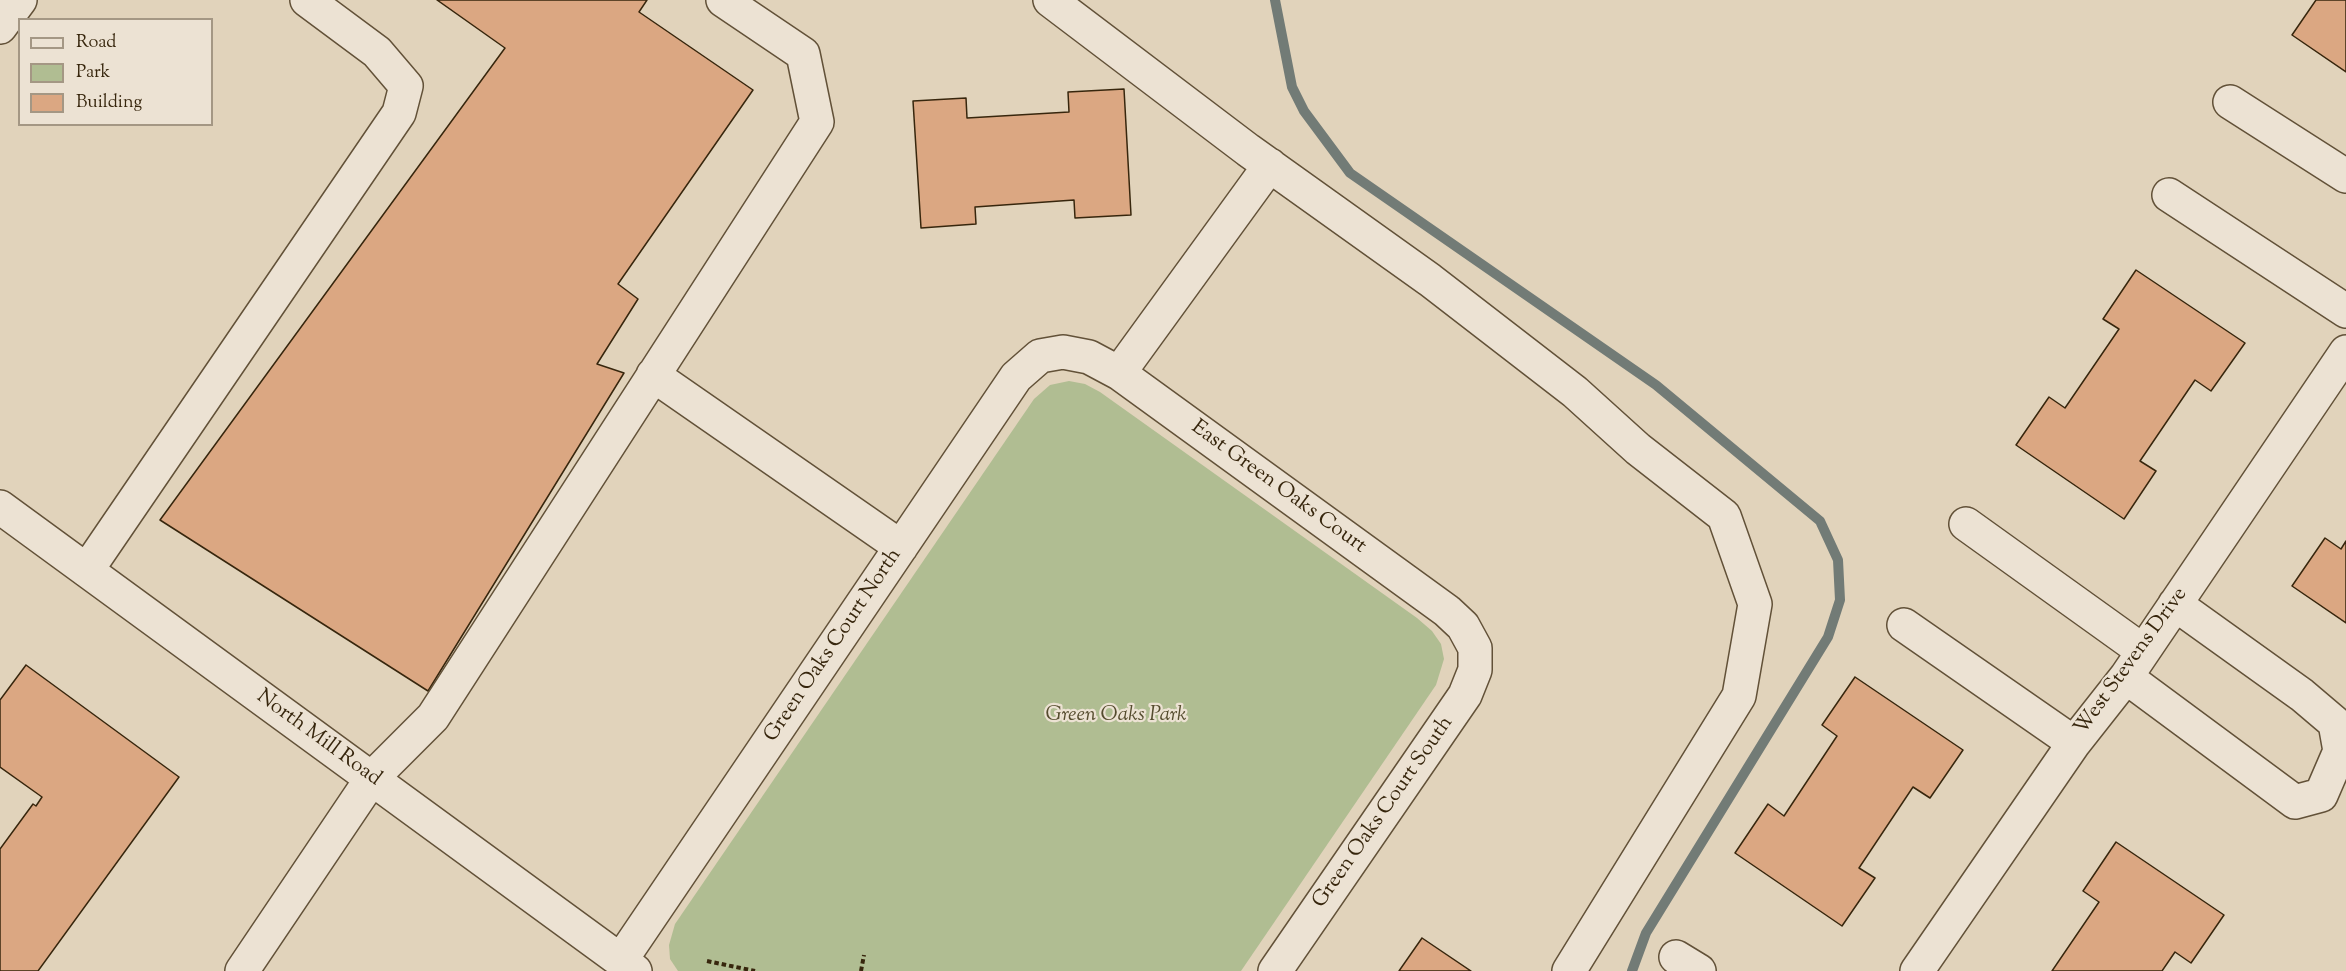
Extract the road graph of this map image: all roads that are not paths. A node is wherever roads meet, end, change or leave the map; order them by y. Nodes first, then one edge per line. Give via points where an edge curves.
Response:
1 (20, 0) edge
2 (307, 0) edge
3 (723, 0) edge
4 (1050, 0) edge
5 (0, 27) edge
6 (2230, 102) dead end
7 (1270, 165) junction
8 (2346, 176) edge
9 (2169, 195) dead end
10 (2346, 311) edge
11 (1064, 352) joint
12 (2346, 352) edge
13 (1119, 374) junction
14 (653, 375) junction
15 (0, 507) edge
16 (1966, 524) dead end
17 (901, 547) junction
18 (87, 570) junction
19 (2175, 604) junction
20 (1904, 625) dead end
21 (1475, 648) joint
22 (2134, 664) junction
23 (2074, 743) junction
24 (372, 778) junction
25 (628, 966) edge
26 (242, 971) edge
27 (1275, 971) edge
28 (1569, 971) edge
29 (1917, 971) edge

1 - 5 street
2 - 18 street via 377,52 406,86 399,113
3 - 14 street via 803,54 817,122
4 - 7 street
6 - 8 street
7 - 13 street
7 - 28 street via 1430,279 1724,516 1755,604 1739,696
9 - 10 street
11 - 13 street, East Green Oaks Court via 1089,357
11 - 17 street, Green Oaks Court North via 1040,356 1016,377
12 - 19 street, West Stevens Drive
13 - 21 street, East Green Oaks Court via 1447,611 1463,626
14 - 17 street
14 - 24 street via 433,717
15 - 18 street, North Mill Road
16 - 22 street
17 - 25 street, Green Oaks Court North
18 - 24 street, North Mill Road
19 - 22 street, West Stevens Drive
19 - 22 street via 2335,723 2340,752 2321,795 2295,802
20 - 23 street
21 - 27 street, Green Oaks Court South via 1475,670 1465,695
22 - 23 street, West Stevens Drive
23 - 29 street, West Stevens Drive
24 - 25 street, North Mill Road
24 - 26 street

